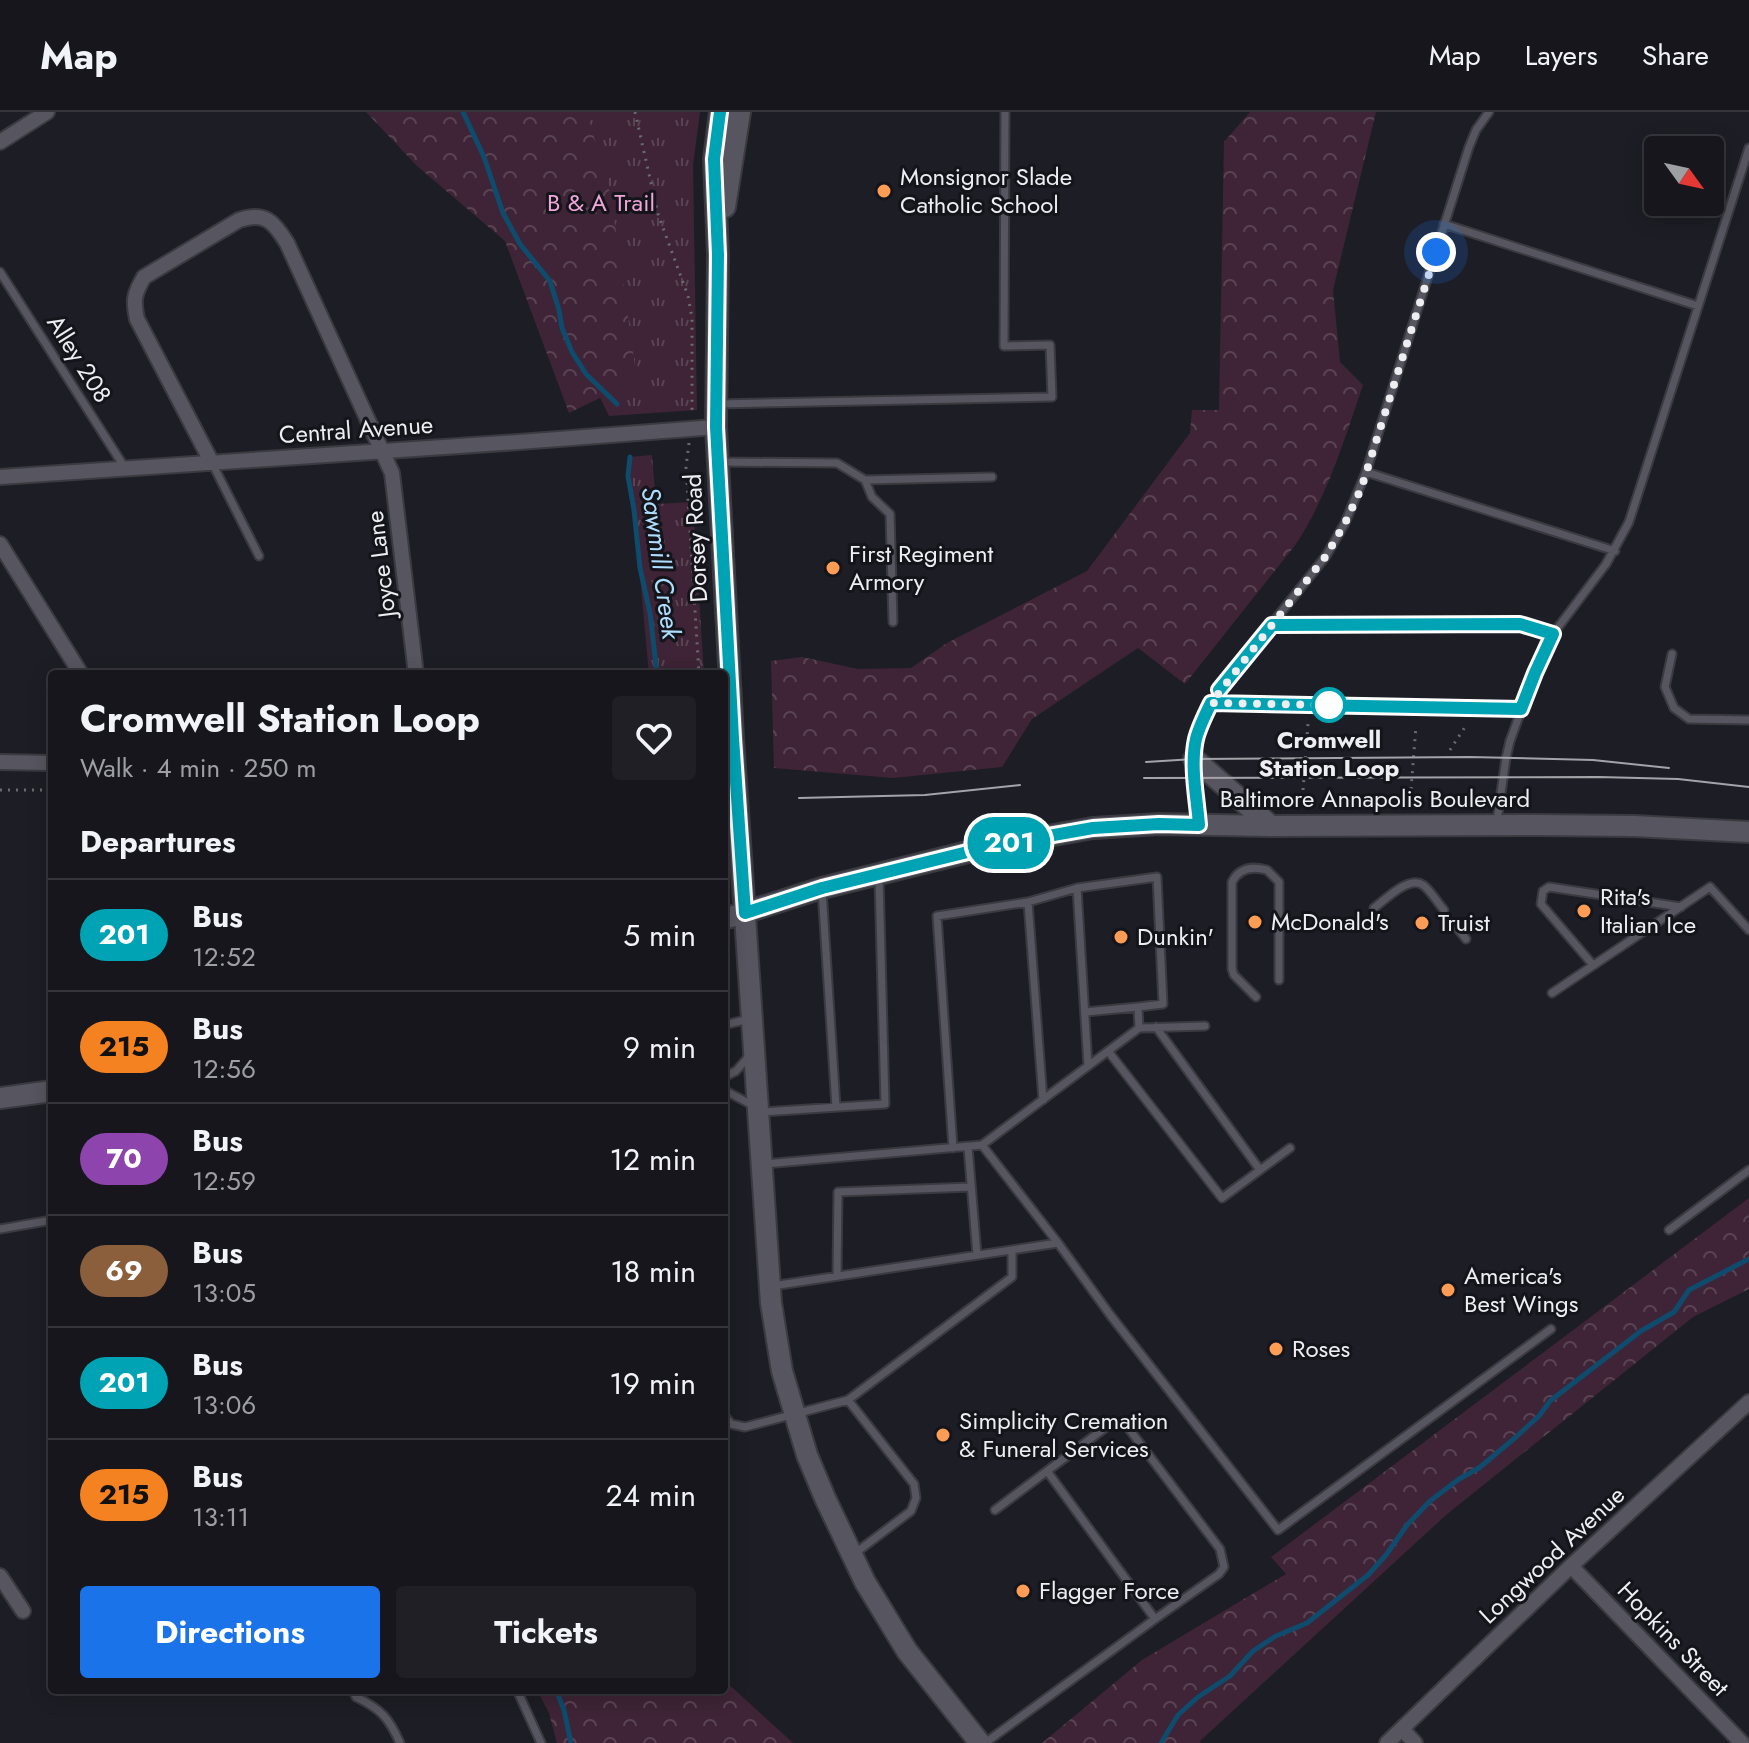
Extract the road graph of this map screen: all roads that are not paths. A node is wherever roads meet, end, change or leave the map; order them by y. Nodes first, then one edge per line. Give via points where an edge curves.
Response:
1 (47, 112) edge
2 (720, 112) edge
3 (740, 112) edge
4 (1005, 112) edge
5 (1489, 112) edge
6 (0, 142) edge
7 (1749, 148) edge
8 (1444, 224) junction
9 (718, 255) junction
10 (0, 272) edge
11 (1698, 306) junction
12 (716, 404) junction
13 (716, 427) junction
14 (382, 451) junction
15 (718, 462) junction
16 (212, 463) junction
17 (125, 468) junction
18 (1366, 472) junction
19 (0, 477) edge
20 (992, 477) dead end
21 (865, 480) junction
22 (0, 544) edge
23 (1615, 551) junction
24 (259, 556) dead end
25 (893, 622) dead end
26 (1272, 625) junction
27 (1553, 634) junction
28 (1672, 654) dead end
29 (79, 670) edge
30 (416, 670) edge
31 (1211, 703) junction
32 (1521, 709) junction
33 (1749, 720) edge
34 (1194, 759) junction
35 (0, 762) edge
36 (48, 763) edge
37 (1199, 825) junction
38 (1496, 825) junction
39 (1271, 826) junction
40 (1749, 832) edge
41 (879, 874) junction
42 (822, 888) junction
43 (1077, 888) junction
44 (1028, 902) junction
45 (1681, 907) junction
46 (1374, 908) dead end
47 (1444, 910) dead end
48 (745, 913) junction
49 (728, 918) edge
50 (1458, 929) dead end
51 (1749, 930) edge
52 (1466, 939) dead end
53 (1593, 965) junction
54 (1279, 980) dead end
55 (1552, 993) dead end
56 (1256, 997) dead end
57 (1138, 1007) junction
58 (1085, 1012) junction
59 (752, 1019) junction
60 (728, 1024) edge
61 (1205, 1026) dead end
62 (1156, 1027) junction
63 (1139, 1028) junction
64 (754, 1051) junction
65 (1108, 1051) junction
66 (1088, 1066) junction
67 (728, 1075) edge
68 (48, 1092) edge
69 (728, 1092) edge
70 (0, 1098) edge
71 (1043, 1100) junction
72 (836, 1107) junction
73 (758, 1110) junction
74 (982, 1145) junction
75 (968, 1147) junction
76 (953, 1148) junction
77 (1290, 1148) dead end
78 (762, 1164) junction
79 (1260, 1170) junction
80 (1749, 1170) edge
81 (971, 1187) junction
82 (48, 1221) edge
83 (0, 1229) edge
84 (1669, 1230) dead end
85 (1058, 1243) junction
86 (1012, 1250) junction
87 (977, 1255) junction
88 (837, 1276) junction
89 (770, 1286) junction
90 (1551, 1329) dead end
91 (848, 1400) junction
92 (1749, 1402) edge
93 (795, 1414) junction
94 (728, 1420) edge
95 (1047, 1471) junction
96 (995, 1510) dead end
97 (852, 1555) junction
98 (1571, 1566) junction
99 (0, 1576) edge
100 (23, 1611) dead end
101 (1155, 1619) junction
102 (355, 1694) edge
103 (519, 1694) edge
104 (1402, 1729) junction
105 (400, 1743) edge
106 (541, 1743) edge
107 (983, 1743) edge
108 (1387, 1743) edge
109 (1415, 1743) edge
110 (1742, 1743) edge

1 - 6 street
2 - 9 main road, Dorsey Road via 714,159
3 - 9 main road, Dorsey Road
4 - 12 lane via 1004,346 1050,345 1052,397
5 - 8 lane via 1469,147
7 - 11 lane
8 - 11 lane
8 - 18 lane
9 - 12 main road, Dorsey Road
10 - 17 lane, Alley 208
11 - 23 lane
12 - 13 main road, Dorsey Road
13 - 14 street, Central Avenue
13 - 15 main road, Dorsey Road
14 - 16 street, Central Avenue
14 - 16 street, Joyce Lane via 287,243 277,227 253,215 144,277 133,302
14 - 30 street, Joyce Lane via 392,473
15 - 21 lane via 837,463
15 - 48 main road, Dorsey Road
16 - 17 street, Central Avenue
16 - 24 lane
17 - 19 street, Central Avenue
18 - 23 lane
18 - 26 lane via 1326,556
20 - 21 lane
21 - 25 lane via 872,497 890,514
22 - 29 street
23 - 27 lane
26 - 27 lane via 1520,624
26 - 31 lane
27 - 32 lane
28 - 33 lane via 1665,687 1674,708 1689,719
31 - 32 lane
31 - 34 lane via 1198,732
32 - 38 lane via 1506,758
34 - 37 lane
34 - 39 main road
35 - 36 street
37 - 39 main road, Baltimore Annapolis Boulevard
37 - 41 main road, Baltimore Annapolis Boulevard via 1093,828
38 - 39 main road, Baltimore Annapolis Boulevard
38 - 40 main road, Baltimore Annapolis Boulevard
41 - 42 main road, Baltimore Annapolis Boulevard
41 - 72 lane via 885,1104
42 - 48 main road, Baltimore Annapolis Boulevard
42 - 72 lane
43 - 44 lane
43 - 57 lane via 1157,877 1163,1004
43 - 58 lane
44 - 71 lane
44 - 76 lane via 937,916
45 - 51 lane via 1710,887
45 - 53 lane
45 - 53 lane via 1549,887 1541,904
46 - 47 lane via 1417,882
48 - 49 main road, Baltimore Annapolis Boulevard
48 - 59 main road, Dorsey Road
50 - 52 lane
53 - 55 lane
54 - 56 lane via 1279,882 1267,870 1247,868 1232,882 1232,969
57 - 58 lane
57 - 63 lane
58 - 66 lane
59 - 60 lane
59 - 64 main road, Dorsey Road
61 - 62 lane
62 - 63 lane
62 - 79 lane
63 - 65 lane
64 - 67 lane
64 - 73 main road, Dorsey Road
65 - 66 lane
65 - 79 lane via 1222,1198
66 - 71 lane
68 - 70 main road
69 - 73 lane
71 - 74 lane
72 - 73 lane
73 - 78 main road, Dorsey Road
74 - 75 lane
74 - 85 lane
75 - 76 lane
75 - 81 lane
76 - 78 lane
77 - 79 lane
78 - 89 main road, Dorsey Road
80 - 84 lane
81 - 87 lane
81 - 88 lane via 838,1192
82 - 83 lane
85 - 86 lane
85 - 90 lane via 1278,1530
86 - 87 lane
86 - 91 lane via 1012,1277
87 - 88 lane
88 - 89 lane
89 - 93 main road, Dorsey Road via 782,1371
91 - 93 lane
91 - 97 lane via 914,1484 916,1498 911,1511
92 - 98 street, Longwood Avenue
93 - 94 lane via 745,1427
93 - 97 main road, Dorsey Road via 807,1455
95 - 96 lane
95 - 101 lane
95 - 101 lane via 1109,1425 1126,1425 1220,1549 1224,1567 1219,1574
97 - 107 main road, Dorsey Road via 907,1651
98 - 104 street, Longwood Avenue
98 - 110 street, Hopkins Street
99 - 100 street
101 - 107 lane
102 - 105 lane via 390,1722
103 - 106 lane
104 - 108 street, Longwood Avenue
104 - 109 street

